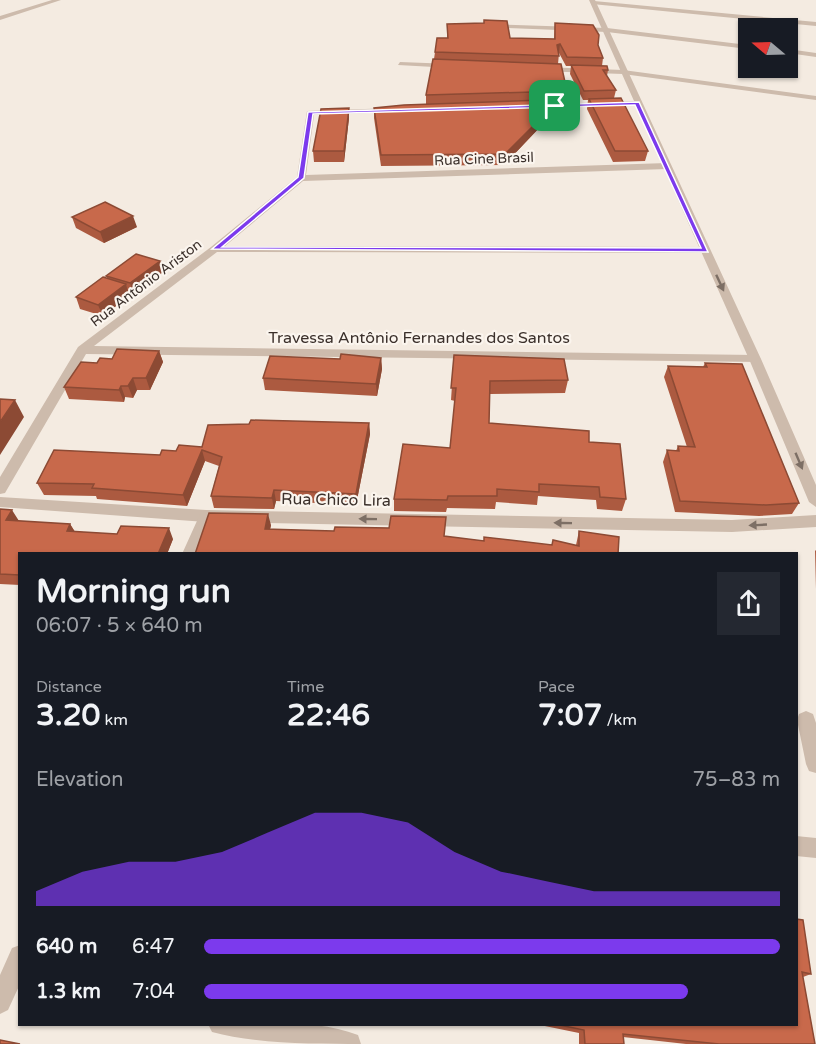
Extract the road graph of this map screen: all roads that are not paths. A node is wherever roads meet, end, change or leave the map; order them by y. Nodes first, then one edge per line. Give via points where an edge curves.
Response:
1 (58, 0) edge
2 (593, 1) edge
3 (0, 18) edge
4 (816, 24) edge
5 (479, 25) edge
6 (607, 30) junction
7 (738, 45) edge
8 (798, 52) edge
9 (816, 55) edge
10 (399, 64) dead end
11 (458, 66) edge
12 (529, 68) edge
13 (623, 72) junction
14 (816, 98) edge
15 (637, 103) junction
16 (509, 107) edge
17 (404, 110) edge
18 (667, 166) junction
19 (301, 178) junction
20 (215, 249) junction
21 (705, 250) junction
22 (82, 350) junction
23 (755, 359) junction
24 (0, 489) edge
25 (0, 502) edge
26 (816, 502) edge
27 (206, 516) junction
28 (816, 521) edge
29 (191, 552) edge
30 (806, 720) edge
31 (816, 764) edge
32 (798, 846) edge
33 (816, 848) edge
34 (18, 962) edge
35 (8, 994) edge
36 (233, 1026) edge
37 (349, 1044) edge

1 - 3 street
2 - 4 street
2 - 6 street
5 - 6 street
6 - 7 street
6 - 13 street
8 - 9 street
10 - 11 street
12 - 13 street
13 - 14 street
13 - 15 street
15 - 16 street
15 - 18 street
17 - 19 street via 310,113
18 - 19 street, Rua Cine Brasil
18 - 21 street
19 - 20 street, Rua Antônio Ariston
20 - 21 street
20 - 22 street, Rua Antônio Ariston
21 -> 23 street
22 - 23 street, Travessa Antônio Fernandes dos Santos
22 - 24 street, Rua Antônio Ariston
23 -> 26 street
25 - 27 street, Rua Chico Lira
28 -> 27 street, Rua Chico Lira via 732,526
27 - 29 street
30 - 31 street
32 - 33 street
34 - 35 street
36 - 37 street

